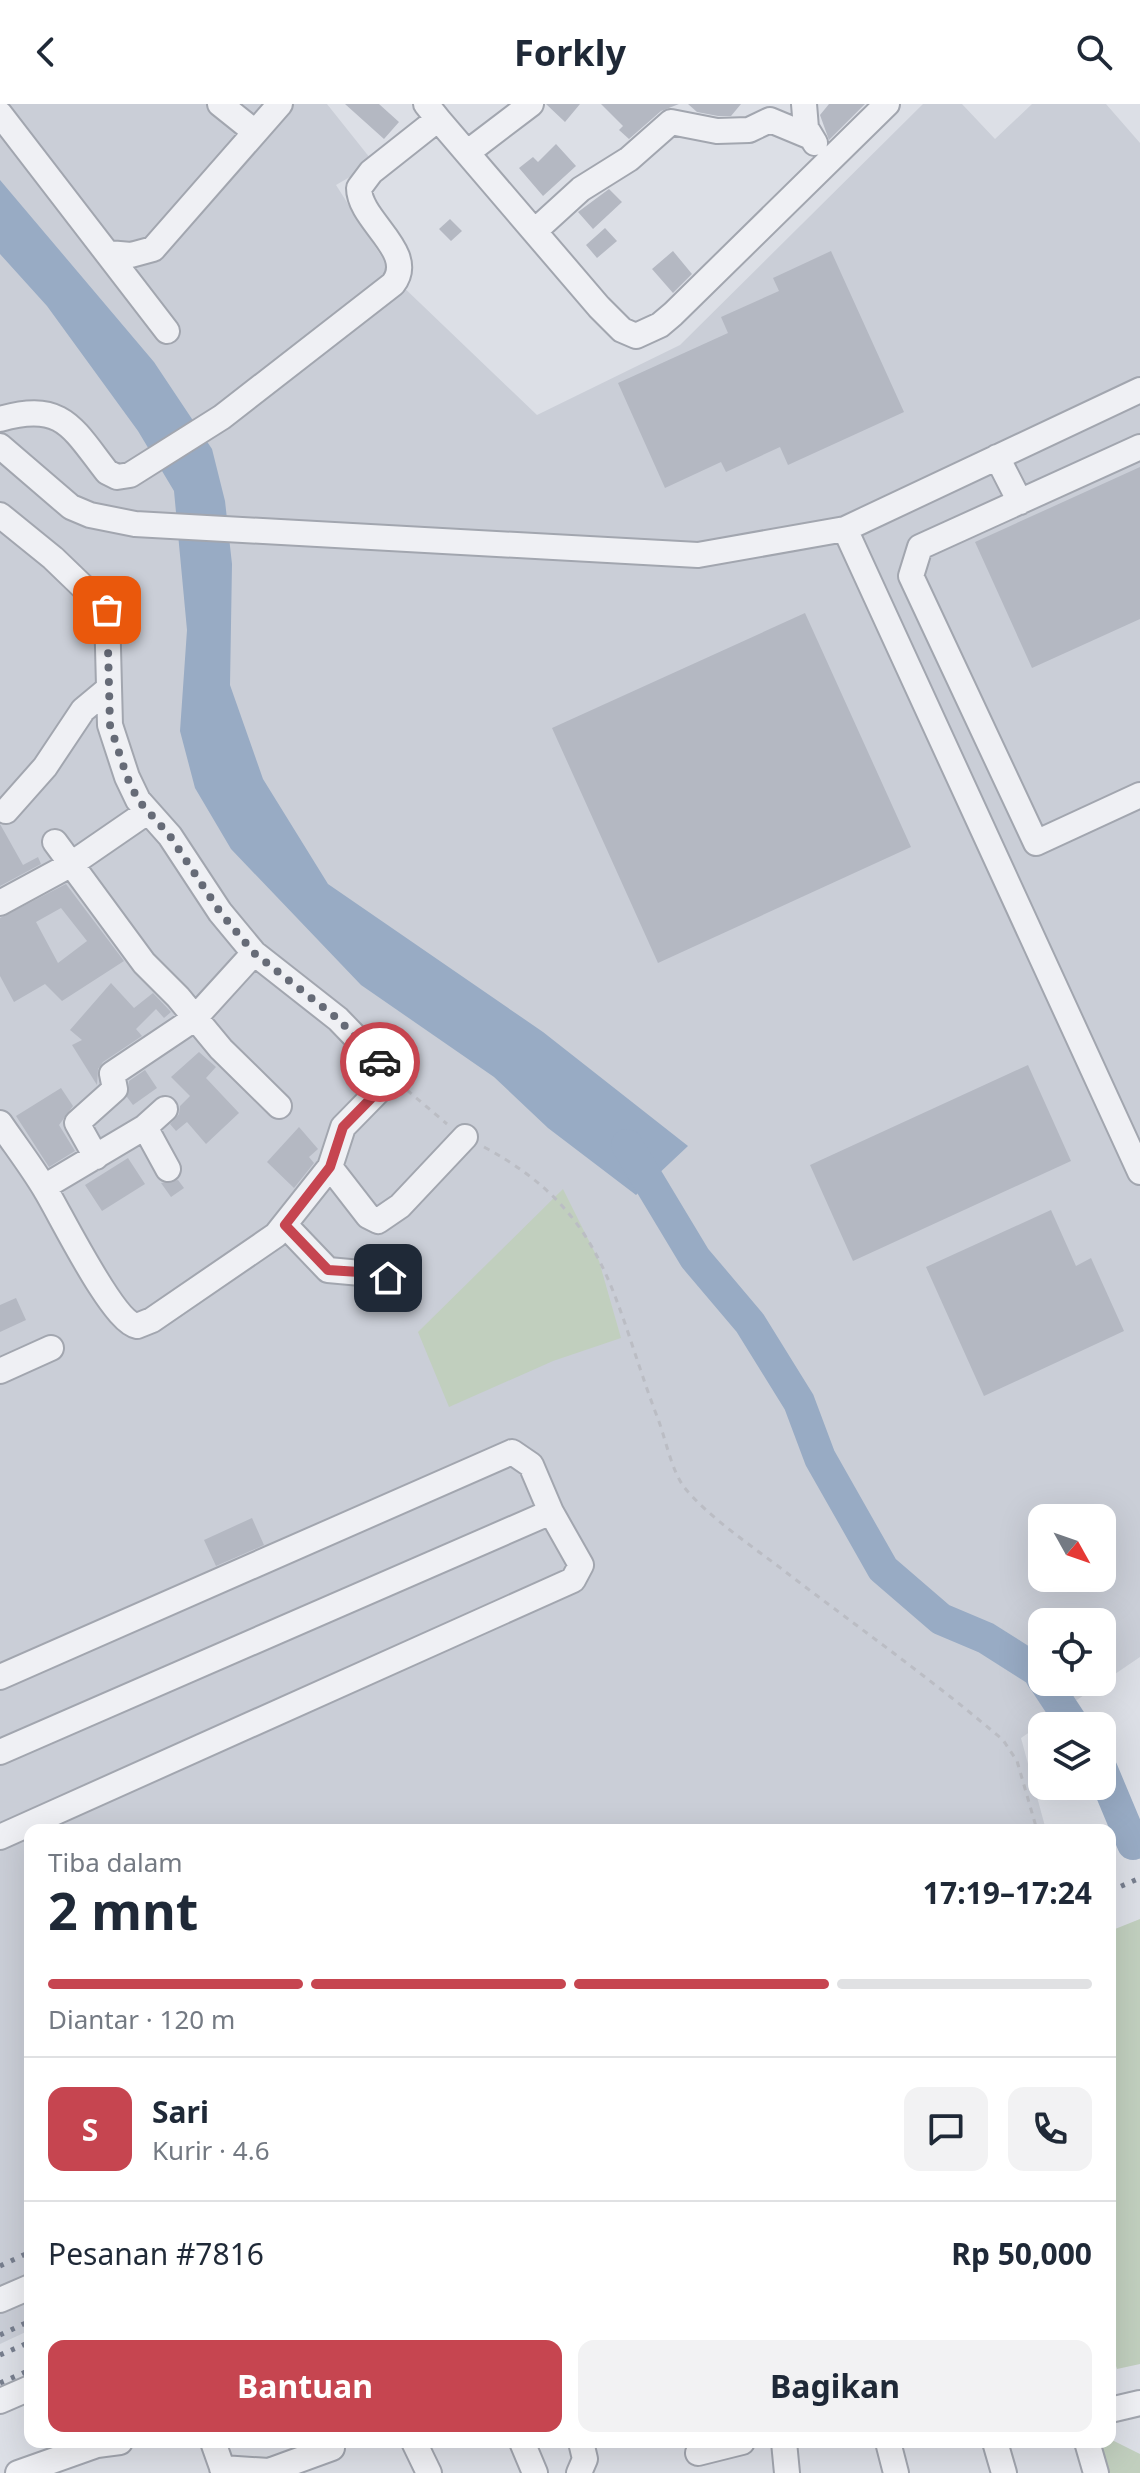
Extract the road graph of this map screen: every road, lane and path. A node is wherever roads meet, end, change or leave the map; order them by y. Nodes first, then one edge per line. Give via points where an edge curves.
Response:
1 (220, 104) edge
2 (280, 104) edge
3 (531, 104) edge
4 (804, 104) edge
5 (887, 104) edge
6 (432, 111) edge
7 (0, 114) edge
8 (255, 132) junction
9 (811, 137) junction
10 (468, 152) junction
11 (831, 158) junction
12 (536, 230) junction
13 (108, 253) junction
14 (167, 331) dead end
15 (1140, 390) edge
16 (0, 419) edge
17 (0, 446) edge
18 (1140, 447) edge
19 (997, 457) junction
20 (1020, 502) junction
21 (0, 515) edge
22 (845, 529) junction
23 (107, 690) junction
24 (1140, 795) edge
25 (6, 811) dead end
26 (147, 812) junction
27 (55, 842) dead end
28 (70, 865) junction
29 (0, 903) edge
30 (254, 953) junction
31 (194, 1019) junction
32 (393, 1076) junction
33 (279, 1106) dead end
34 (165, 1109) dead end
35 (0, 1123) edge
36 (145, 1127) junction
37 (465, 1137) junction
38 (96, 1157) junction
39 (330, 1167) junction
40 (168, 1169) dead end
41 (1140, 1172) edge
42 (44, 1187) junction
43 (285, 1225) junction
44 (396, 1288) dead end
45 (51, 1348) dead end
46 (0, 1371) edge
47 (551, 1512) junction
48 (0, 1677) edge
49 (0, 1752) edge
50 (29, 1824) edge
51 (1035, 1824) edge
52 (24, 1826) edge
53 (0, 1837) edge
54 (24, 2290) edge
55 (0, 2300) edge
56 (24, 2391) edge
57 (0, 2401) edge
58 (1140, 2403) edge
59 (1116, 2409) edge
60 (89, 2448) edge
61 (215, 2448) edge
62 (332, 2448) dead end
63 (417, 2448) edge
64 (525, 2448) edge
65 (582, 2448) edge
66 (718, 2448) edge
67 (785, 2448) edge
68 (890, 2448) edge
69 (997, 2448) edge
70 (1089, 2448) edge
71 (698, 2453) dead end
72 (223, 2470) edge
73 (18, 2473) edge
74 (429, 2473) edge
75 (535, 2473) edge
76 (579, 2473) edge
77 (787, 2473) edge
78 (896, 2473) edge
79 (1004, 2473) edge
80 (1096, 2473) edge

1 - 8 street
2 - 8 street
3 - 10 street
4 - 9 street
5 - 11 street
6 - 10 street
6 - 16 street via 359,188 360,201 399,260 397,279 214,422 130,475 113,476 54,414 36,411
7 - 13 street
8 - 13 street via 153,249 139,255
9 - 11 street
9 - 12 street via 770,120 749,130 717,131 671,122
10 - 12 street
11 - 12 street via 673,314 636,336 599,307
13 - 14 street
15 - 19 street
17 - 22 street via 71,507 135,524 698,555
18 - 20 street
19 - 20 street
19 - 22 street
20 - 24 street via 920,547 911,576 1036,843
21 - 23 street via 107,610
22 - 41 street
23 - 25 street via 83,710 33,783
23 - 26 street via 114,744
26 - 28 street
26 - 30 street
27 - 28 street
28 - 29 street
28 - 31 street via 115,929
30 - 31 street
30 - 32 street via 338,1019
31 - 33 street
31 - 38 street via 112,1074 115,1089 79,1117 79,1129
32 - 37 path
32 - 39 street via 338,1134
34 - 36 street
35 - 42 street
36 - 38 street
36 - 40 street
37 - 39 street via 400,1206 378,1221 368,1216
37 - 51 path via 538,1181 589,1240 619,1299 639,1371 683,1485 752,1546 1003,1740 1017,1761
38 - 42 street
39 - 43 street
42 - 43 street via 106,1294 132,1325 152,1320
43 - 44 street via 328,1270 383,1275
45 - 46 street
47 - 48 street via 531,1465 512,1452
47 - 49 street
47 - 50 street via 581,1565 573,1580
52 - 53 street
54 - 55 street
56 - 57 street
58 - 59 street
60 - 73 street
61 - 72 street
62 - 72 street via 269,2471
63 - 74 street
64 - 75 street
65 - 76 street via 585,2459
66 - 71 street
67 - 77 street
68 - 78 street
69 - 79 street
70 - 80 street

